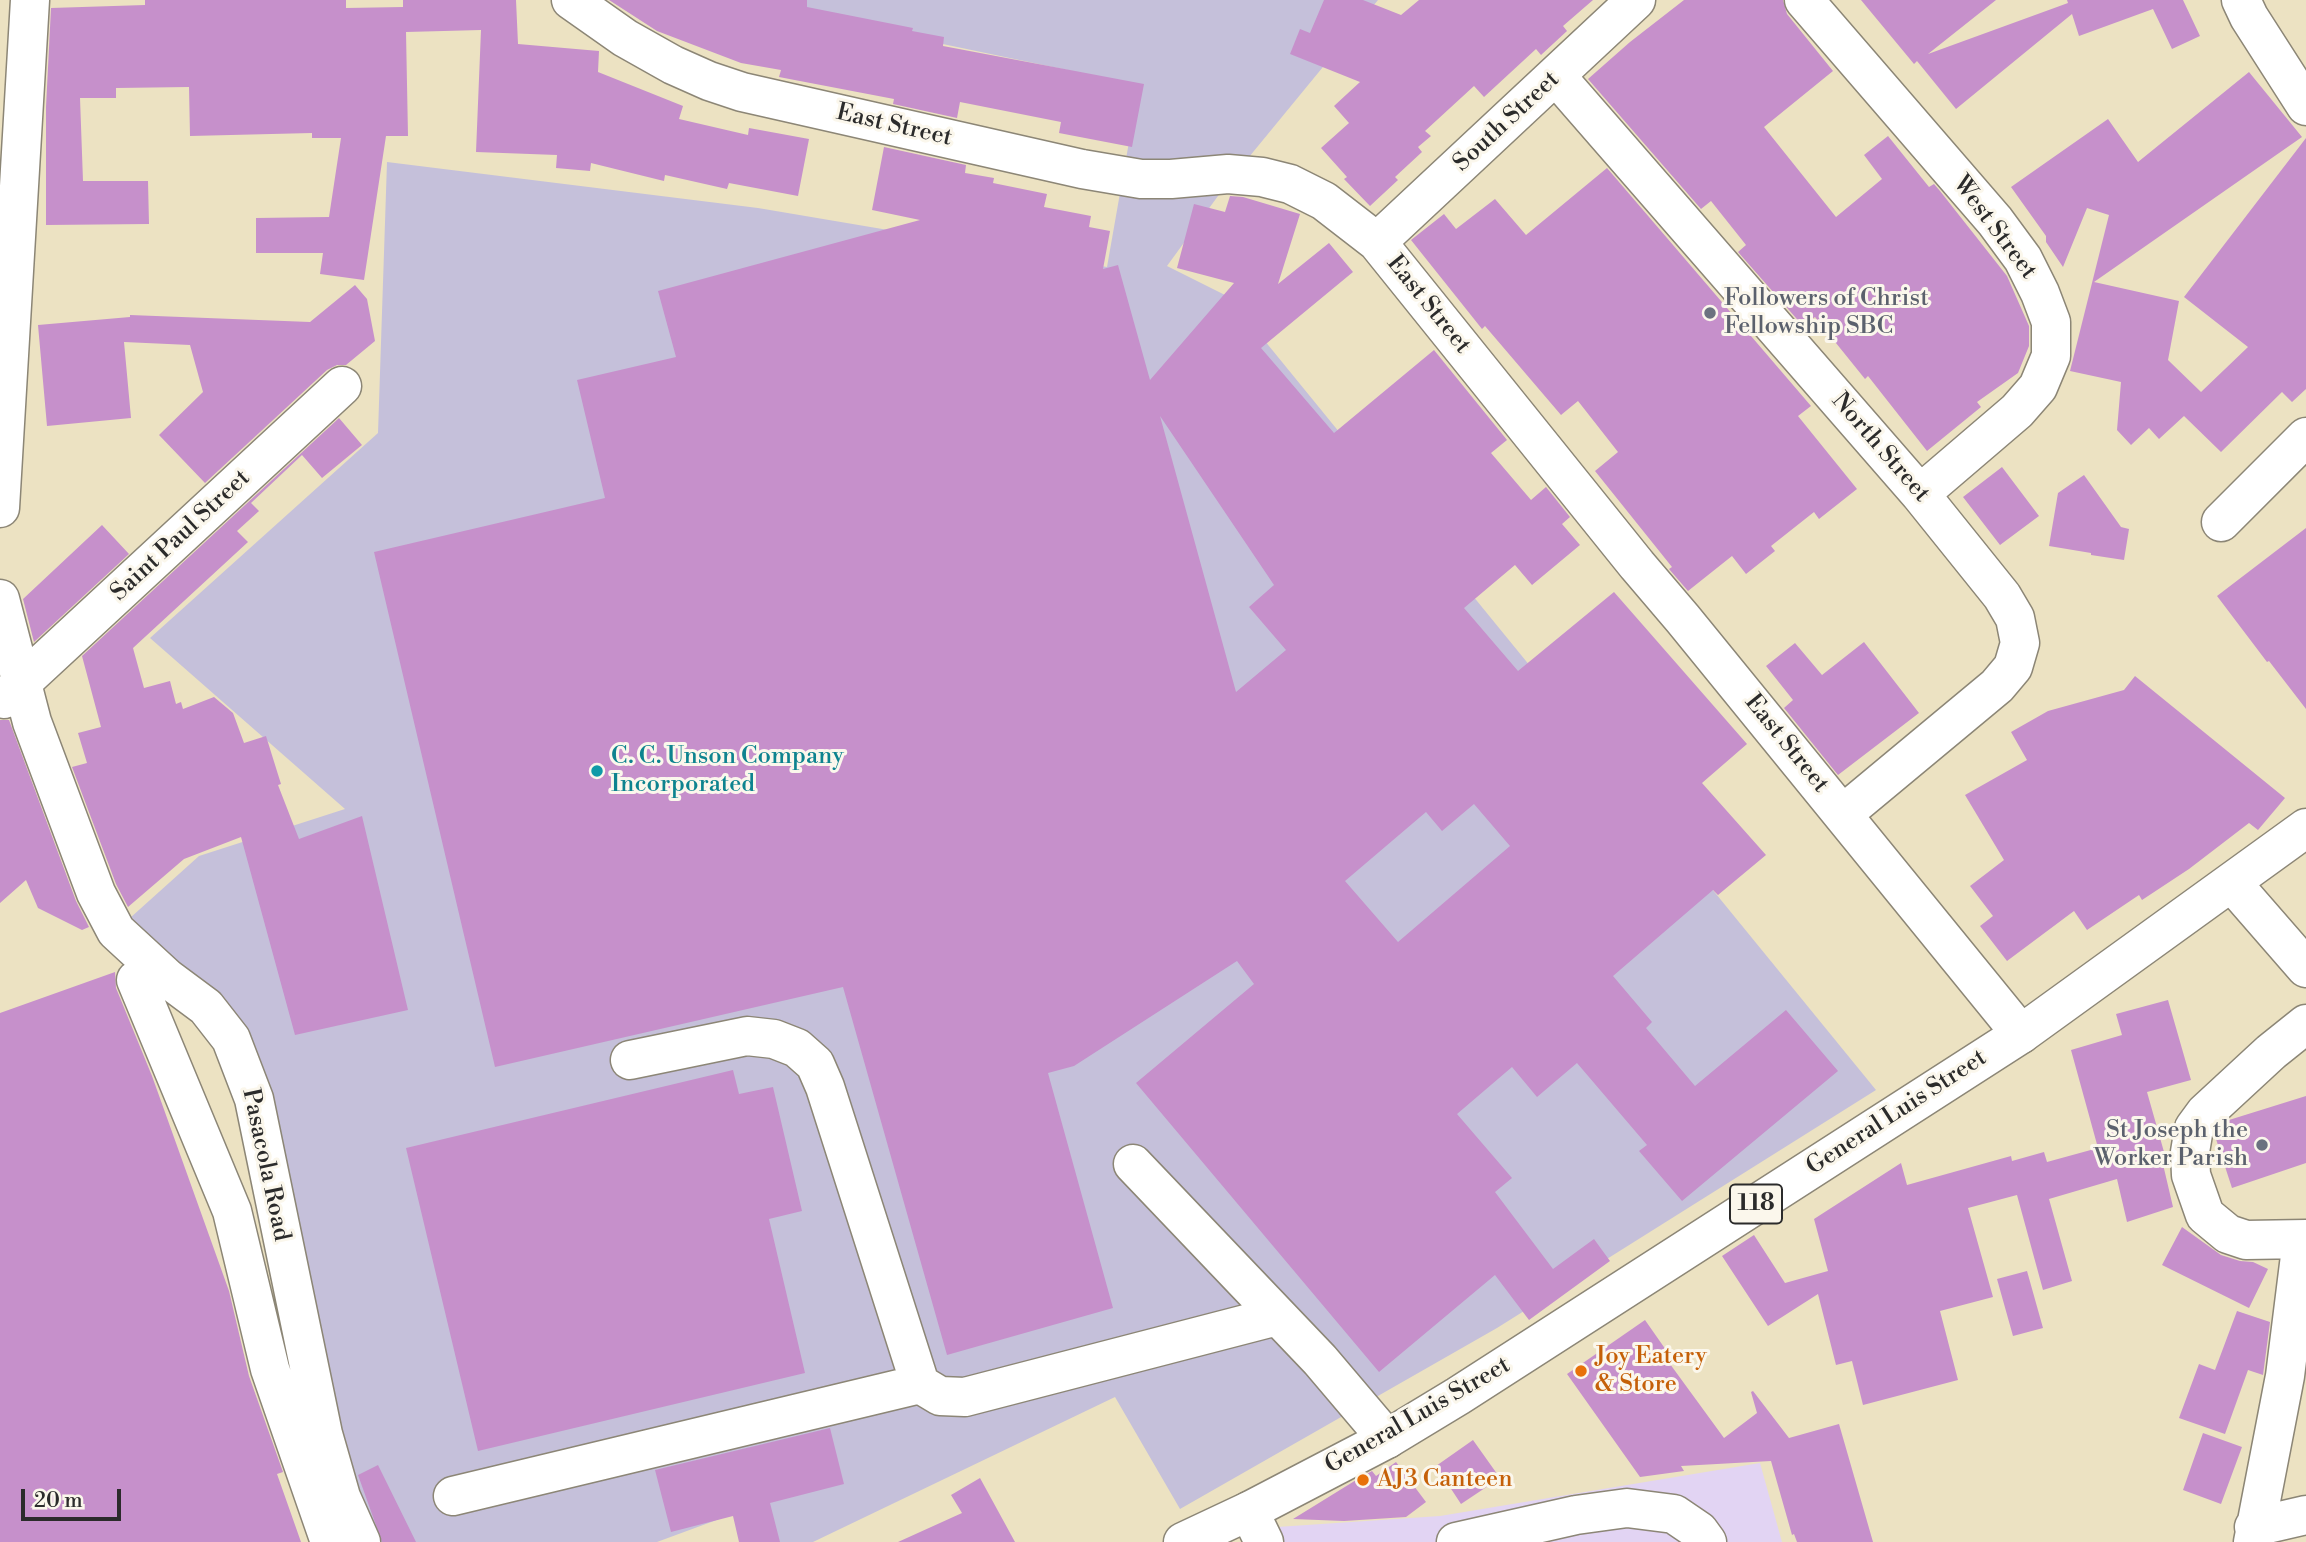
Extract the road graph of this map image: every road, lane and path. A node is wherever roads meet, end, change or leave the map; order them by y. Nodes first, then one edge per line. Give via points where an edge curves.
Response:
1 (30, 0) edge
2 (571, 0) edge
3 (1636, 0) edge
4 (1804, 0) edge
5 (2241, 0) edge
6 (1556, 76) junction
7 (2306, 106) edge
8 (9, 213) edge
9 (1377, 242) junction
10 (342, 386) dead end
11 (2306, 436) edge
12 (1920, 494) junction
13 (0, 508) edge
14 (2221, 522) dead end
15 (0, 599) edge
16 (10, 693) edge
17 (1843, 814) junction
18 (2301, 842) edge
19 (2232, 883) junction
20 (2306, 968) edge
21 (136, 980) dead end
22 (2306, 1024) edge
23 (2021, 1034) junction
24 (630, 1060) dead end
25 (1133, 1164) dead end
26 (2304, 1240) edge
27 (1277, 1316) junction
28 (2296, 1374) edge
29 (920, 1384) junction
30 (1387, 1439) junction
31 (453, 1496) dead end
32 (2306, 1515) edge
33 (1256, 1526) edge
34 (2254, 1535) edge
35 (330, 1542) edge
36 (361, 1542) edge
37 (1183, 1542) edge
38 (1455, 1542) edge
39 (1707, 1542) edge

1 - 8 street
2 - 9 street, East Street via 673,65 742,92 1113,175 1141,179 1228,174 1262,177 1290,184 1324,201
3 - 6 street, South Street
4 - 12 street, West Street via 1995,222 2023,260 2050,322 2051,356 2038,387 2017,411
5 - 7 street
6 - 9 street, South Street
6 - 12 street, North Street
8 - 13 street
9 - 17 street, East Street
10 - 16 street, Saint Paul Street
11 - 14 street
12 - 17 street, North Street via 2002,596 2015,618 2020,643 2013,667 1997,686
15 - 16 street, Pasacola Road
16 - 36 street, Pasacola Road via 32,722 96,894 116,931 206,1007 231,1039 254,1099 323,1434 341,1497
17 - 23 street, East Street
18 - 19 street, General Luis Street / 118
19 - 20 street
19 - 23 street, General Luis Street / 118
21 - 35 street via 232,1211 270,1369
22 - 26 street via 2205,1113 2194,1128 2190,1152 2191,1175 2205,1215 2228,1234 2246,1240
23 - 30 street, General Luis Street / 118
24 - 29 street via 747,1036 797,1048 815,1064
25 - 27 street
26 - 28 street
27 - 29 street via 965,1397 940,1396
27 - 30 street
28 - 34 street
29 - 31 street
30 - 33 street, General Luis Street / 118
32 - 34 street
33 - 37 street, General Luis Street / 118
38 - 39 street via 1627,1508 1674,1514

